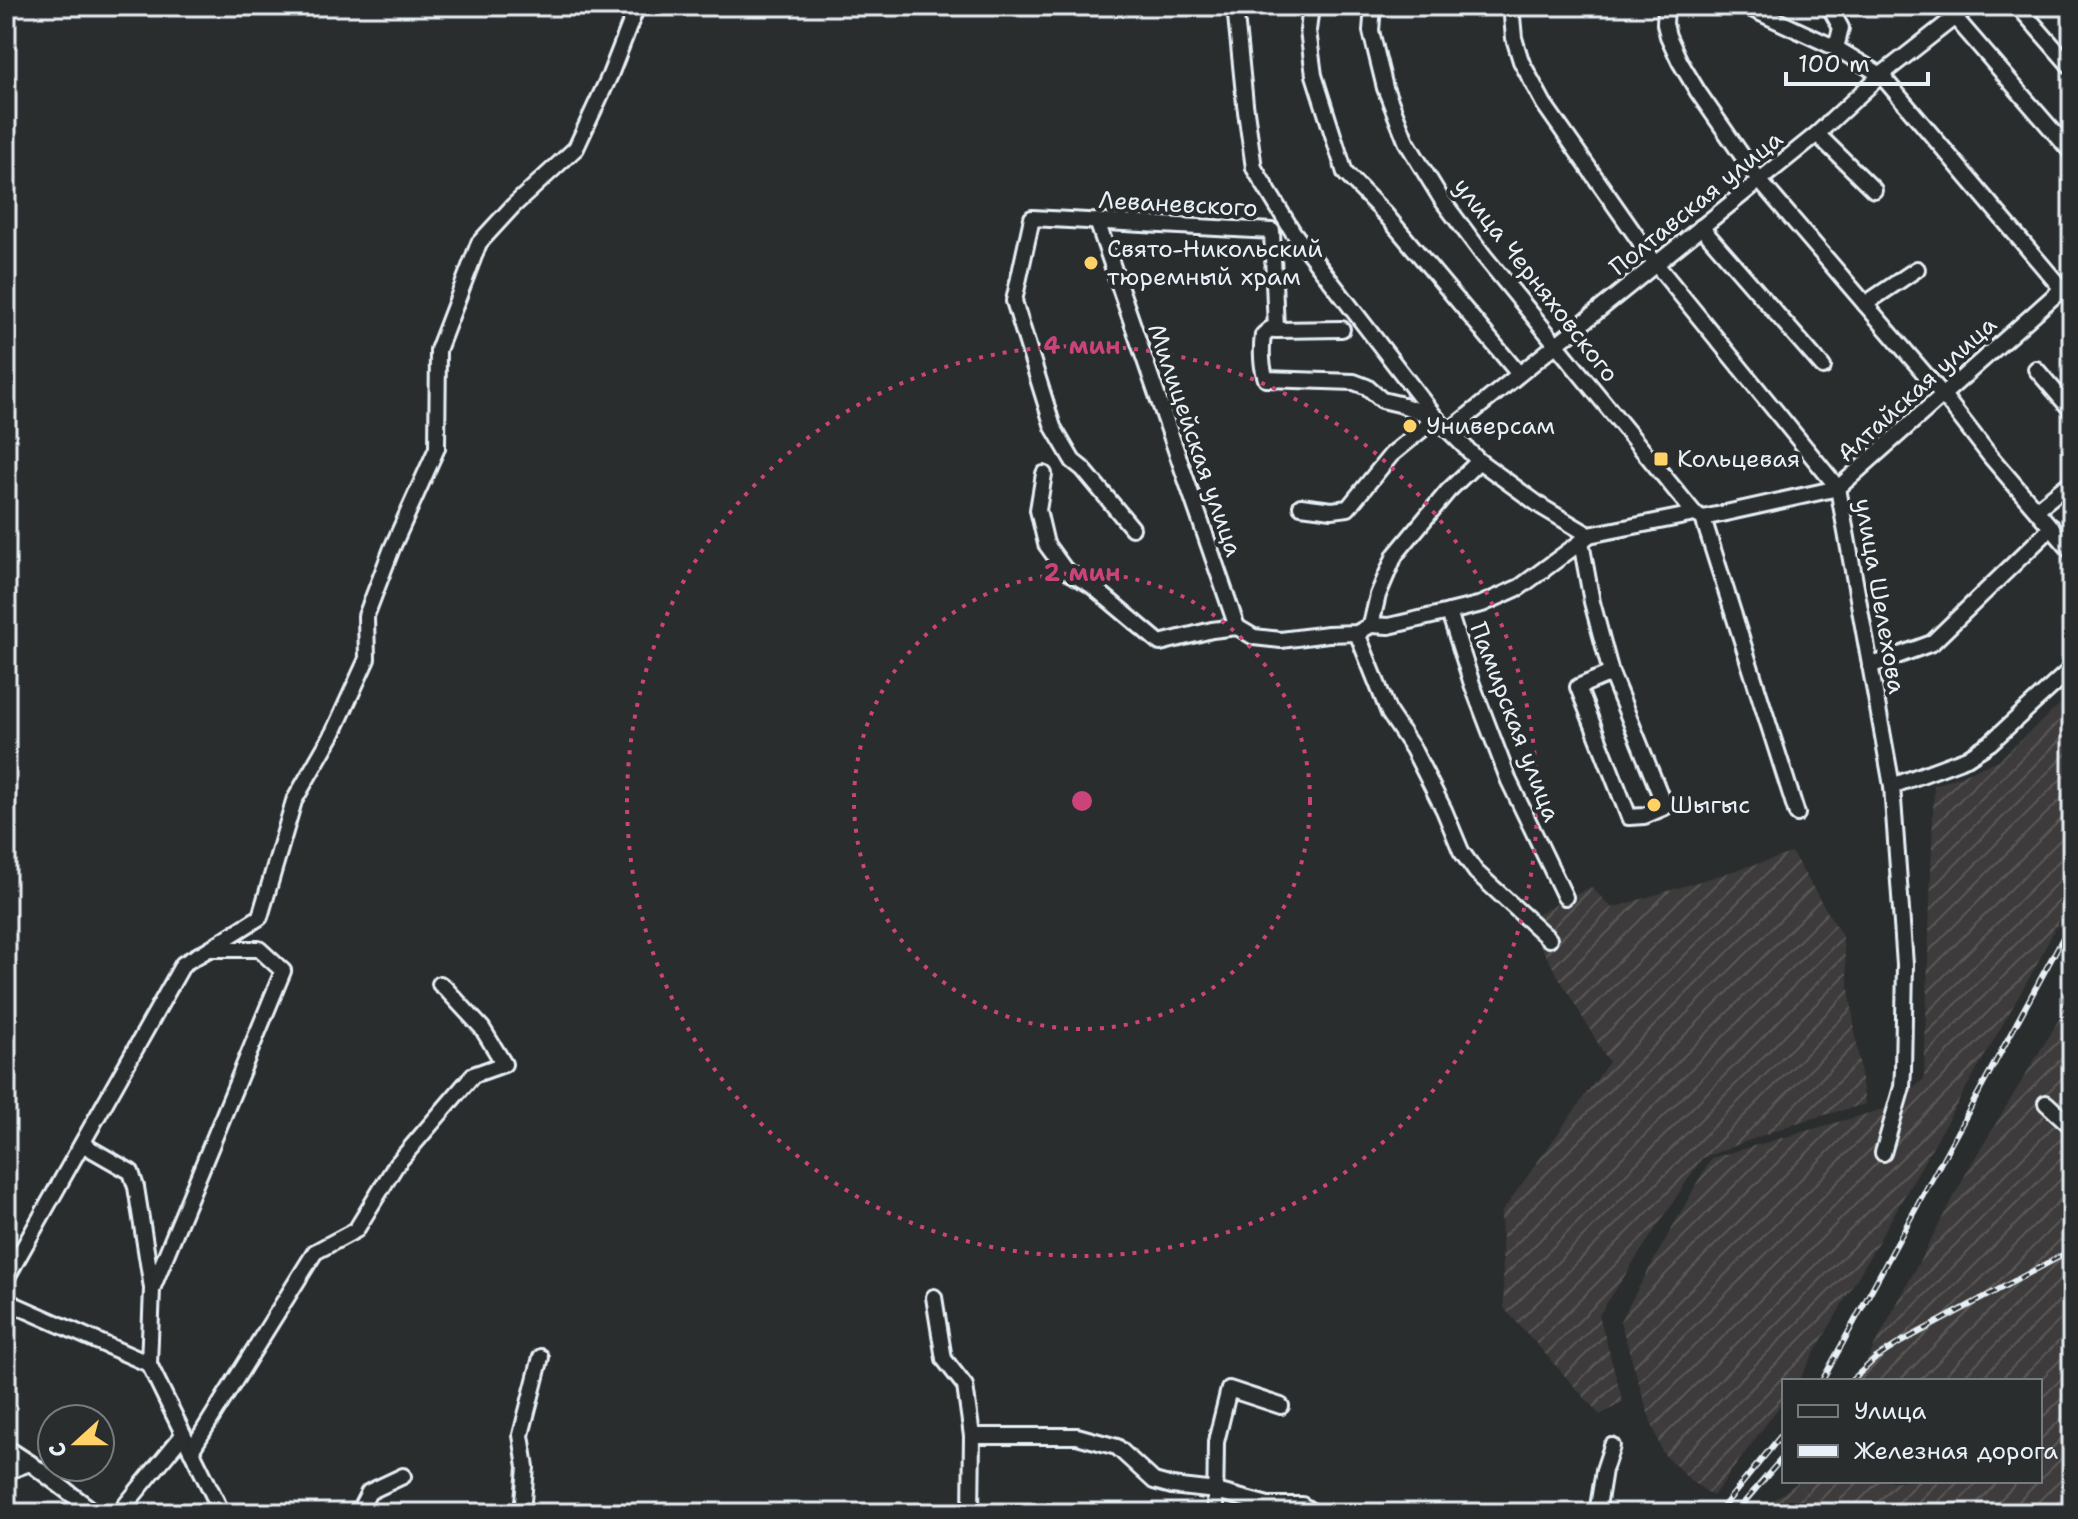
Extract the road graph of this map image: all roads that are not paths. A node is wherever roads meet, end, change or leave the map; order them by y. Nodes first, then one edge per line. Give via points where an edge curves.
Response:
1 (637, 6) edge
2 (1235, 6) edge
3 (1311, 6) edge
4 (1373, 6) edge
5 (1511, 6) edge
6 (1666, 6) edge
7 (1745, 6) edge
8 (1829, 6) edge
9 (1969, 6) edge
10 (2018, 6) edge
11 (1949, 12) edge
12 (1836, 48) junction
13 (2072, 68) edge
14 (1881, 75) junction
15 (1817, 134) junction
16 (2072, 153) edge
17 (1759, 180) junction
18 (1874, 190) dead end
19 (1097, 221) junction
20 (1701, 227) junction
21 (1655, 263) junction
22 (1917, 269) dead end
23 (2067, 284) edge
24 (1865, 304) junction
25 (1342, 329) dead end
26 (1276, 330) junction
27 (1558, 344) junction
28 (1823, 367) dead end
29 (2036, 369) dead end
30 (1519, 374) junction
31 (1943, 395) junction
32 (2072, 411) edge
33 (1436, 418) junction
34 (1449, 431) junction
35 (1479, 461) junction
36 (1044, 474) dead end
37 (2072, 481) edge
38 (1838, 488) junction
39 (1301, 506) dead end
40 (2037, 509) junction
41 (1699, 516) junction
42 (2052, 527) junction
43 (1132, 528) dead end
44 (1585, 539) junction
45 (2072, 552) edge
46 (1449, 612) junction
47 (1371, 625) junction
48 (1237, 627) junction
49 (1357, 633) junction
50 (1870, 666) junction
51 (2072, 668) edge
52 (1611, 673) junction
53 (1892, 786) junction
54 (1797, 814) dead end
55 (1565, 897) dead end
56 (1549, 939) dead end
57 (209, 949) junction
58 (440, 984) dead end
59 (2046, 1103) dead end
60 (2072, 1127) edge
61 (82, 1144) junction
62 (1883, 1153) dead end
63 (6, 1279) edge
64 (152, 1289) junction
65 (934, 1297) dead end
66 (6, 1301) edge
67 (541, 1357) dead end
68 (149, 1364) junction
69 (1281, 1406) dead end
70 (183, 1435) junction
71 (972, 1436) junction
72 (1612, 1446) dead end
73 (6, 1449) edge
74 (191, 1451) junction
75 (30, 1463) junction
76 (6, 1472) edge
77 (403, 1476) dead end
78 (1216, 1491) junction
79 (96, 1513) edge
80 (119, 1513) edge
81 (222, 1513) edge
82 (358, 1513) edge
83 (522, 1513) edge
84 (971, 1513) edge
85 (1215, 1513) edge
86 (1314, 1513) edge
87 (1597, 1513) edge

1 - 57 street via 576,148 479,243 438,350 437,448 366,616 367,659 294,801 260,917
2 - 33 street, Леваневского via 1254,168 1293,232
3 - 30 street via 1308,31 1314,75 1345,173
4 - 27 street, улица Черняховского via 1371,31 1406,141 1442,200
5 - 21 street, улица Шелехова via 1521,61 1544,104
6 - 17 street via 1665,24 1680,62
7 - 12 street
8 - 12 street via 1841,28
9 - 11 street, Полтавская улица
10 - 13 street
11 - 14 street, Полтавская улица
11 - 16 street
12 - 14 street
14 - 15 street, Полтавская улица
14 - 23 street
15 - 17 street, Полтавская улица
15 - 18 street
17 - 20 street, Полтавская улица
17 - 24 street
19 - 26 street, Леваневского via 1272,231
19 - 43 street, Леваневского via 1032,218 1014,301 1053,427 1073,461
19 - 48 street, Милицейская улица
20 - 21 street, Полтавская улица
20 - 28 street
21 - 27 street, Полтавская улица
21 - 38 street, улица Шелехова
22 - 24 street
23 - 31 street, Алтайская улица
24 - 31 street
25 - 26 street
26 - 33 street, Леваневского via 1263,335 1266,379 1354,382 1382,400
27 - 30 street, Полтавская улица
27 - 41 street, улица Черняховского
29 - 32 street
30 - 34 street, Полтавская улица
31 - 38 street, Алтайская улица
31 - 40 street
33 - 34 street, Леваневского
33 - 39 street via 1391,455 1348,508
34 - 35 street, Леваневского
35 - 44 street, Леваневского
35 - 47 street via 1395,555
36 - 48 street via 1038,510 1046,544 1065,570 1160,643
37 - 40 street
38 - 41 street, Алтайская улица
38 - 50 street, улица Шелехова
40 - 42 street
41 - 44 street, Алтайская улица
41 - 54 street, улица Черняховского
42 - 45 street
42 - 50 street via 1932,643
44 - 46 street, Памирская улица via 1520,587
44 - 52 street via 1592,602
46 - 47 street
46 - 55 street, Памирская улица via 1509,781
47 - 49 street
48 - 49 street via 1254,637 1281,640
49 - 56 street via 1389,713 1419,760 1461,851 1476,872
50 - 53 street, улица Шелехова
51 - 53 street via 1990,743 1967,758
52 - 52 street via 1665,807 1644,816 1629,817 1578,687
53 - 62 street, улица Шелехова via 1905,965 1903,1070
57 - 61 street via 183,964
57 - 64 street via 259,949 283,971
58 - 74 street via 482,1028 504,1064 473,1075 396,1165 356,1230 315,1252
59 - 60 street
61 - 63 street
61 - 64 street via 131,1172
64 - 68 street
65 - 71 street via 944,1359 965,1386
66 - 68 street
67 - 83 street via 521,1435 526,1467
68 - 70 street
69 - 78 street via 1229,1389 1216,1442
70 - 74 street
70 - 80 street
71 - 78 street via 1077,1436 1117,1447 1154,1481
71 - 84 street
72 - 87 street
73 - 75 street
74 - 81 street
75 - 76 street
75 - 79 street
77 - 82 street via 369,1492
78 - 85 street
78 - 86 street via 1268,1505 1302,1505

